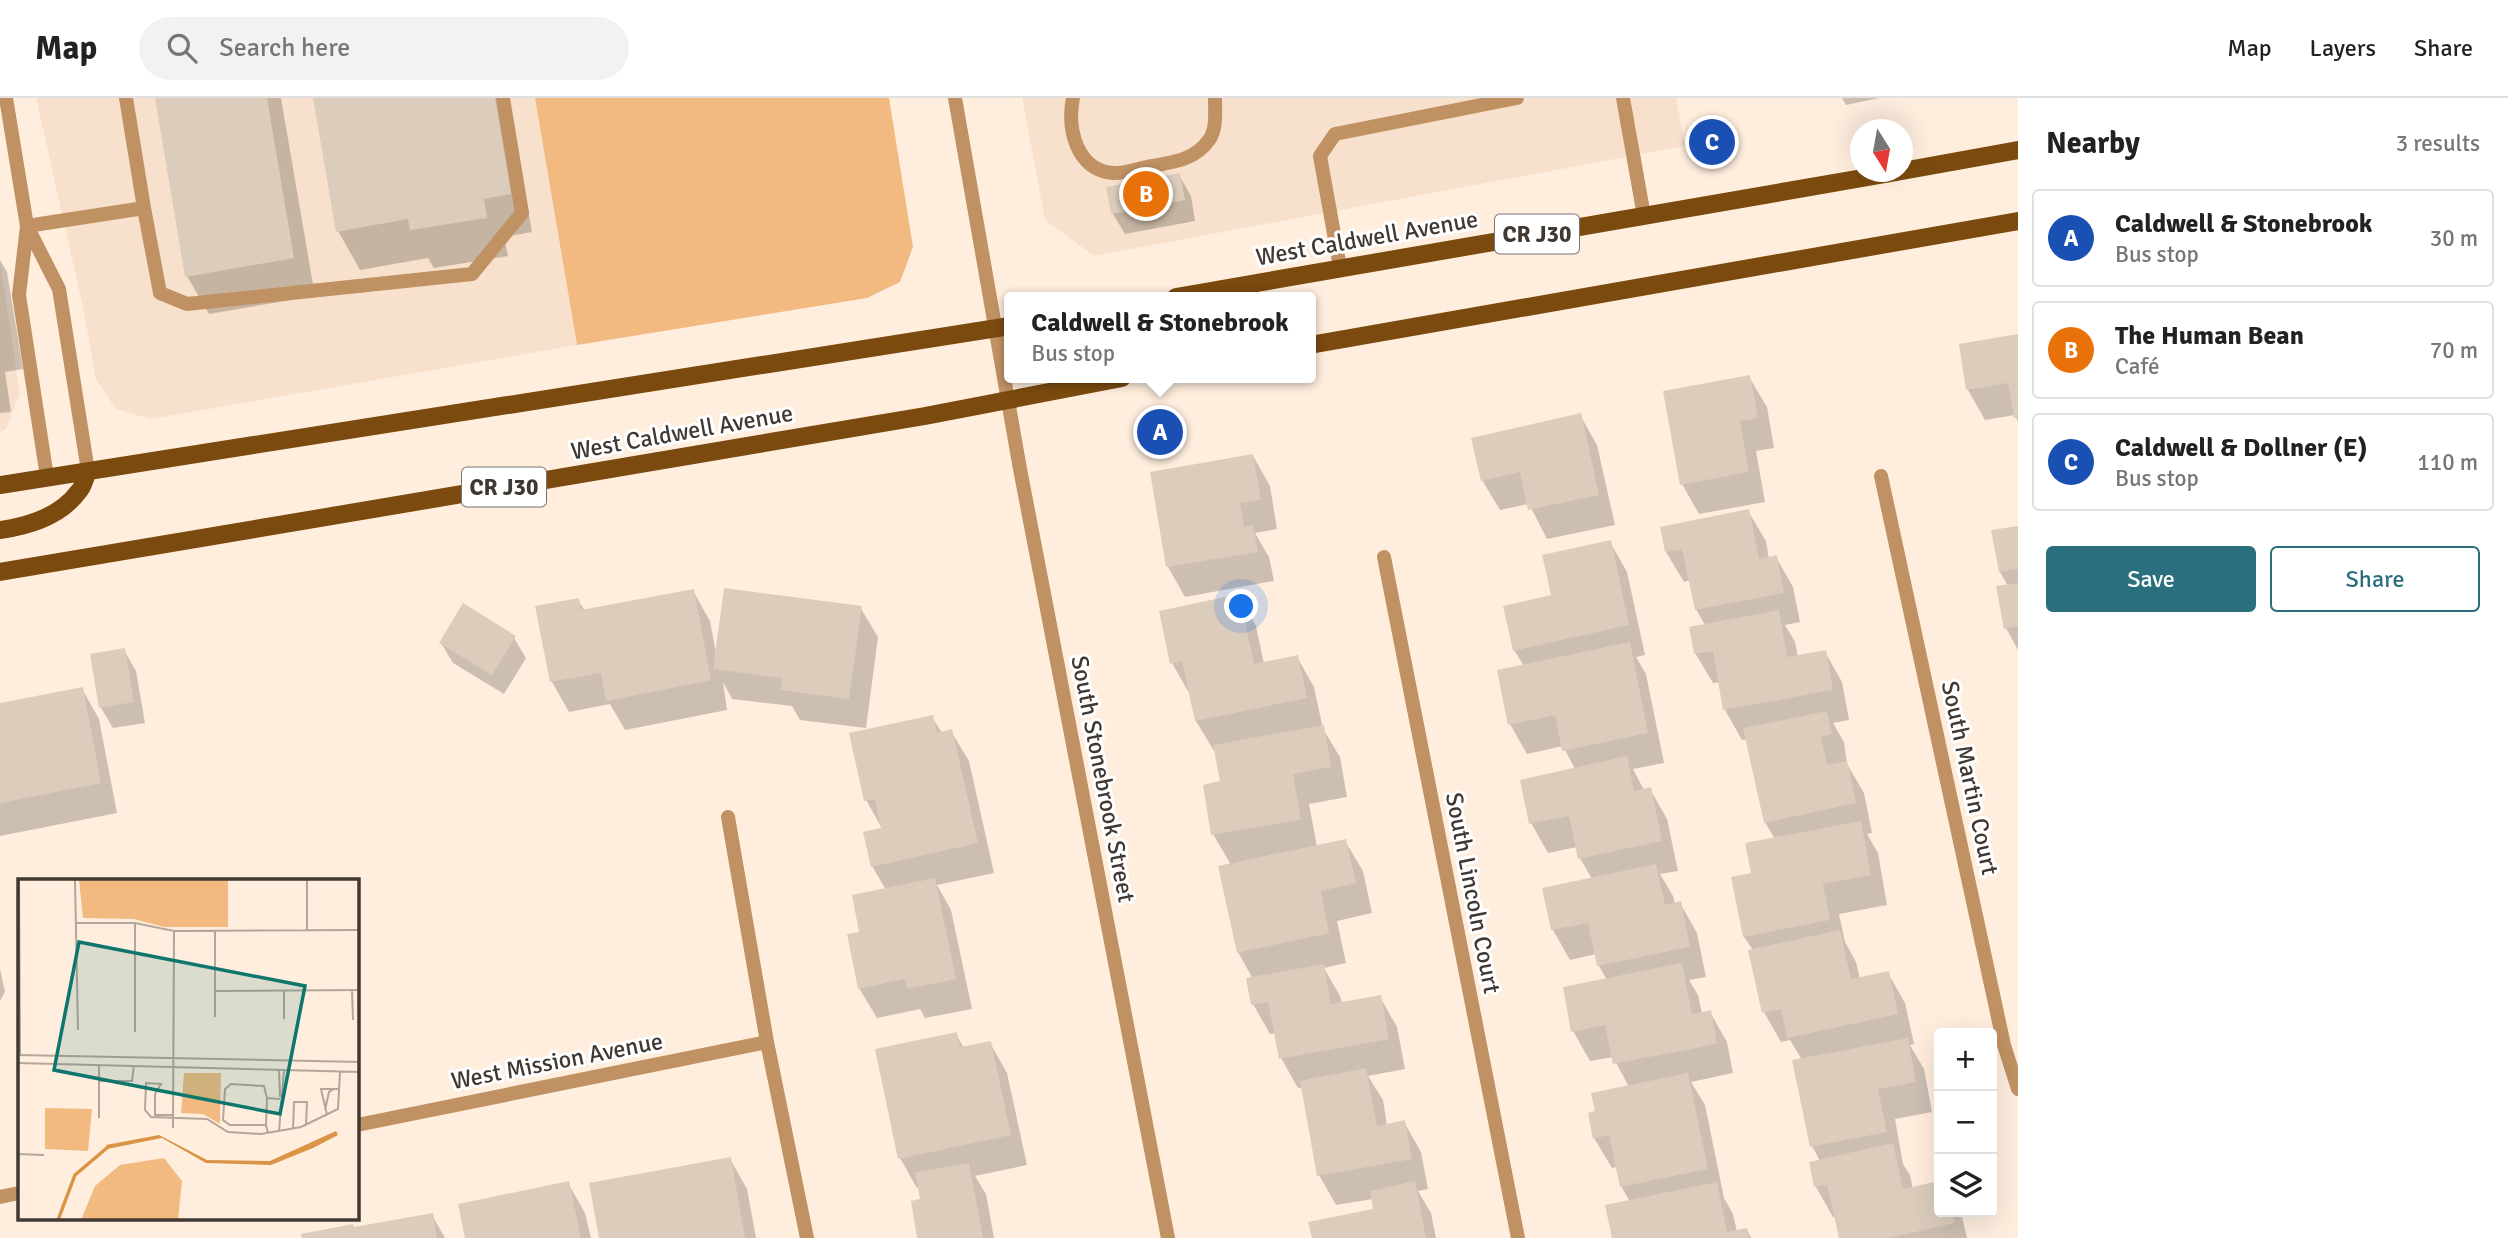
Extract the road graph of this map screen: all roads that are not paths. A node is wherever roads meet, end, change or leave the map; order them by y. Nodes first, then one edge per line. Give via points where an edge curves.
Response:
1 (6, 98) edge
2 (126, 98) edge
3 (503, 98) edge
4 (955, 98) edge
5 (1073, 98) edge
6 (1215, 98) edge
7 (1517, 98) edge
8 (1623, 98) edge
9 (2018, 150) edge
10 (1913, 169) edge
11 (1850, 180) edge
12 (144, 208) junction
13 (1644, 216) junction
14 (2018, 221) edge
15 (27, 226) junction
16 (1340, 267) junction
17 (1203, 292) edge
18 (1002, 327) edge
19 (1316, 344) edge
20 (1004, 356) edge
21 (1006, 383) edge
22 (1096, 383) edge
23 (1007, 400) junction
24 (88, 471) junction
25 (1881, 476) dead end
26 (47, 477) junction
27 (0, 485) edge
28 (0, 530) edge
29 (1384, 557) dead end
30 (0, 572) edge
31 (728, 817) dead end
32 (767, 1042) junction
33 (2018, 1089) edge
34 (359, 1125) edge
35 (18, 1193) edge
36 (0, 1197) edge
37 (807, 1238) edge
38 (1168, 1238) edge
39 (1518, 1238) edge

1 - 15 street
2 - 12 street
3 - 12 street via 522,214 472,274 187,304 160,293
4 - 18 street, South Stonebrook Street
5 - 6 street via 1071,132 1077,149 1099,169 1114,173 1183,160 1199,151 1211,138
7 - 16 street via 1335,134 1320,156
8 - 13 street
9 - 10 main road
11 - 13 main road, West Caldwell Avenue / CR J30
12 - 15 street
13 - 16 main road, West Caldwell Avenue / CR J30
14 - 19 main road
15 - 24 street via 59,289
15 - 26 street via 19,295
16 - 17 main road, West Caldwell Avenue / CR J30
18 - 20 street, South Stonebrook Street
18 - 24 main road
21 - 23 street, South Stonebrook Street
22 - 23 main road, West Caldwell Avenue / CR J30
23 - 30 main road, West Caldwell Avenue / CR J30
23 - 38 street, South Stonebrook Street
24 - 26 main road
24 - 28 main road via 80,491 65,505 24,526
25 - 33 street, South Martin Court via 2004,1045
26 - 27 main road
29 - 39 street, South Lincoln Court
31 - 32 street
32 - 34 street, West Mission Avenue
32 - 37 street
35 - 36 street

